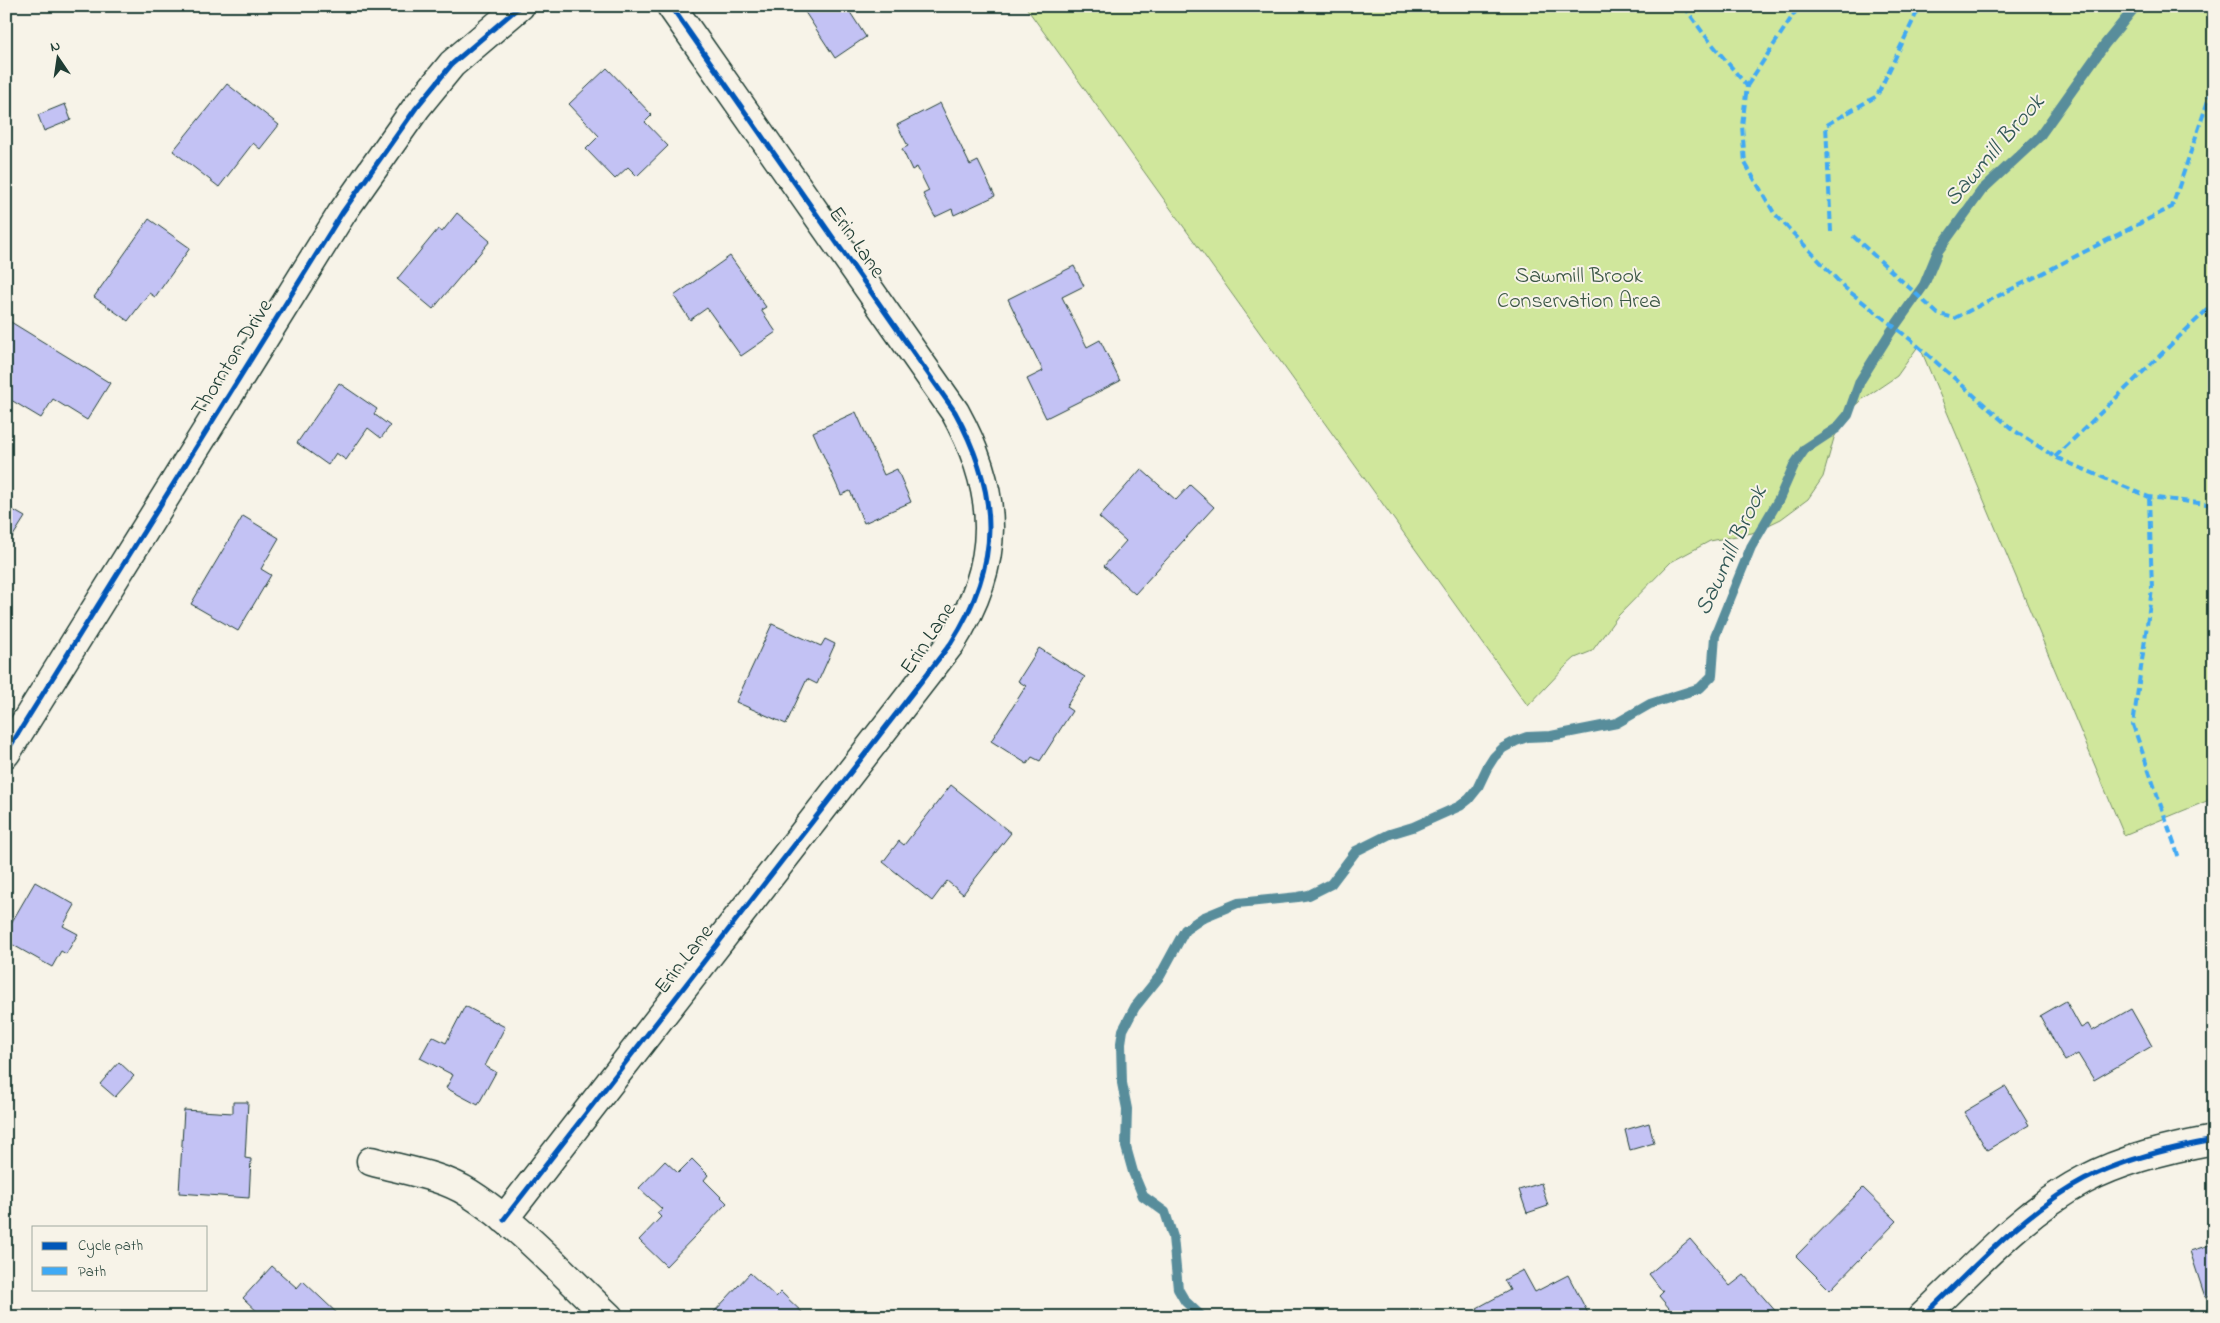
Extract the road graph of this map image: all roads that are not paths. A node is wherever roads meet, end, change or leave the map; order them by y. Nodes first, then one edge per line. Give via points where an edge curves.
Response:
1 (520, 6) edge
2 (671, 6) edge
3 (6, 753) edge
4 (2214, 1140) edge
5 (371, 1161) dead end
6 (504, 1219) junction
7 (609, 1317) edge
8 (1922, 1317) edge

1 - 3 street, Thornton Drive via 452,64 416,108 342,213
2 - 6 street, Erin Lane via 955,412 976,454 983,479 988,502 988,550 968,617 951,643
4 - 8 street via 2132,1160 2061,1194 2020,1225
5 - 6 street via 468,1192
6 - 7 street

